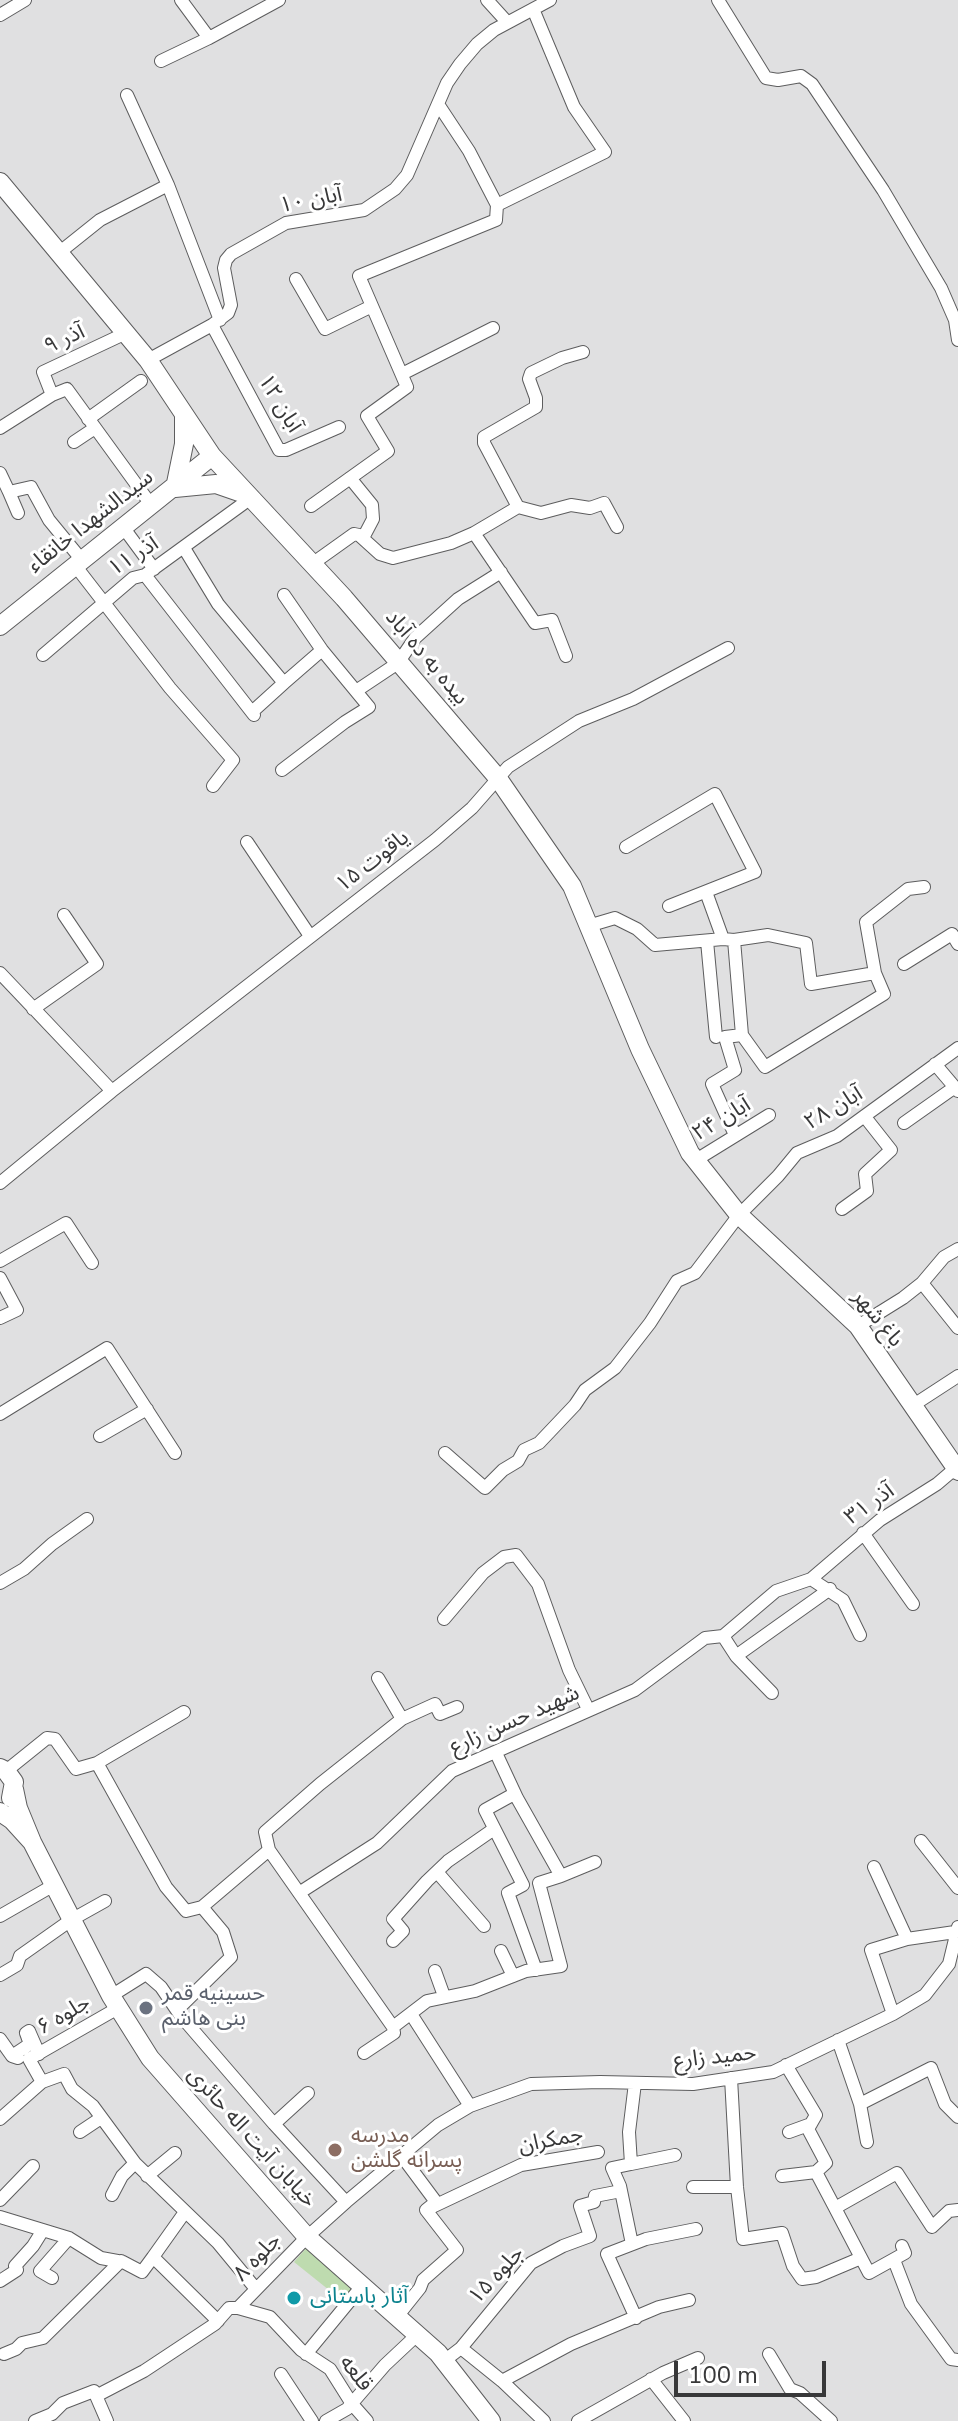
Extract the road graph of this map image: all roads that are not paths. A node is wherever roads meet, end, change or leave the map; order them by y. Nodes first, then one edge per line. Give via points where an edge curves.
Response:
1 (25, 0) edge
2 (181, 0) edge
3 (279, 0) edge
4 (487, 0) edge
5 (550, 0) edge
6 (718, 0) edge
7 (533, 9) junction
8 (0, 15) edge
9 (507, 22) junction
10 (209, 38) junction
11 (161, 61) dead end
12 (127, 95) dead end
13 (438, 104) junction
14 (0, 182) edge
15 (168, 185) junction
16 (497, 205) junction
17 (60, 252) junction
18 (296, 279) dead end
19 (372, 306) junction
20 (216, 322) junction
21 (493, 328) dead end
22 (126, 333) junction
23 (958, 340) edge
24 (583, 352) dead end
25 (148, 360) junction
26 (402, 374) junction
27 (141, 381) dead end
28 (52, 395) junction
29 (184, 415) junction
30 (92, 423) junction
31 (339, 427) dead end
32 (0, 428) edge
33 (74, 442) dead end
34 (212, 456) junction
35 (0, 473) edge
36 (350, 478) junction
37 (175, 488) junction
38 (9, 492) junction
39 (250, 497) junction
40 (152, 506) junction
41 (311, 506) dead end
42 (518, 507) junction
43 (18, 513) dead end
44 (123, 527) junction
45 (617, 527) dead end
46 (474, 533) junction
47 (363, 538) junction
48 (184, 548) junction
49 (78, 562) junction
50 (312, 564) junction
51 (150, 572) junction
52 (501, 572) junction
53 (284, 595) dead end
54 (104, 601) junction
55 (0, 626) edge
56 (728, 648) dead end
57 (322, 650) junction
58 (43, 655) dead end
59 (566, 656) dead end
60 (398, 663) junction
61 (284, 683) junction
62 (356, 691) junction
63 (282, 770) dead end
64 (497, 777) junction
65 (213, 786) dead end
66 (247, 842) dead end
67 (626, 847) dead end
68 (924, 887) dead end
69 (706, 892) junction
70 (669, 906) dead end
71 (64, 915) dead end
72 (588, 926) junction
73 (310, 936) junction
74 (728, 939) junction
75 (707, 941) junction
76 (958, 944) edge
77 (904, 964) dead end
78 (0, 973) edge
79 (875, 973) junction
80 (33, 1009) junction
81 (742, 1035) junction
82 (716, 1037) dead end
83 (958, 1048) edge
84 (935, 1064) junction
85 (956, 1089) edge
86 (112, 1091) junction
87 (769, 1115) dead end
88 (865, 1117) junction
89 (904, 1123) dead end
90 (735, 1135) junction
91 (696, 1160) junction
92 (0, 1183) edge
93 (842, 1209) dead end
94 (739, 1215) junction
95 (958, 1249) edge
96 (0, 1261) edge
97 (92, 1263) dead end
98 (0, 1278) edge
99 (922, 1283) junction
100 (0, 1318) edge
101 (858, 1326) junction
102 (958, 1328) edge
103 (958, 1376) edge
104 (912, 1406) junction
105 (147, 1409) junction
106 (0, 1414) edge
107 (100, 1436) dead end
108 (175, 1453) dead end
109 (445, 1453) dead end
110 (957, 1468) edge
111 (87, 1519) dead end
112 (863, 1533) junction
113 (811, 1579) junction
114 (0, 1583) edge
115 (830, 1589) junction
116 (913, 1604) dead end
117 (444, 1619) dead end
118 (860, 1635) dead end
119 (723, 1636) junction
120 (736, 1656) junction
121 (378, 1678) dead end
122 (772, 1693) dead end
123 (457, 1707) dead end
124 (588, 1709) junction
125 (184, 1712) dead end
126 (402, 1719) junction
127 (496, 1753) junction
128 (97, 1763) junction
129 (7, 1776) edge
130 (514, 1794) junction
131 (0, 1809) edge
132 (494, 1829) junction
133 (921, 1841) dead end
134 (32, 1842) junction
135 (269, 1850) junction
136 (595, 1862) dead end
137 (874, 1867) dead end
138 (437, 1872) junction
139 (561, 1876) junction
140 (54, 1885) junction
141 (958, 1888) edge
142 (299, 1893) junction
143 (105, 1901) dead end
144 (202, 1907) junction
145 (0, 1916) edge
146 (71, 1920) junction
147 (484, 1926) dead end
148 (956, 1929) edge
149 (907, 1939) junction
150 (393, 1941) dead end
151 (501, 1951) dead end
152 (536, 1970) junction
153 (435, 1971) dead end
154 (0, 1975) edge
155 (513, 1976) junction
156 (444, 1996) junction
157 (114, 2002) junction
158 (177, 2010) junction
159 (411, 2014) junction
160 (893, 2014) junction
161 (393, 2027) junction
162 (0, 2039) edge
163 (838, 2040) junction
164 (364, 2053) dead end
165 (12, 2056) junction
166 (34, 2057) junction
167 (786, 2065) junction
168 (731, 2078) junction
169 (42, 2082) junction
170 (635, 2083) junction
171 (308, 2093) dead end
172 (860, 2104) junction
173 (470, 2106) junction
174 (958, 2117) edge
175 (101, 2118) junction
176 (0, 2119) edge
177 (274, 2124) junction
178 (811, 2124) junction
179 (80, 2132) dead end
180 (789, 2132) dead end
181 (867, 2142) dead end
182 (598, 2152) dead end
183 (175, 2153) dead end
184 (401, 2155) junction
185 (675, 2155) dead end
186 (135, 2163) junction
187 (631, 2164) junction
188 (33, 2166) dead end
189 (816, 2172) junction
190 (147, 2176) junction
191 (782, 2176) dead end
192 (693, 2187) dead end
193 (737, 2187) junction
194 (621, 2191) junction
195 (112, 2195) dead end
196 (0, 2200) edge
197 (346, 2202) junction
198 (835, 2208) junction
199 (426, 2210) junction
200 (958, 2210) edge
201 (185, 2212) junction
202 (0, 2217) edge
203 (696, 2229) dead end
204 (43, 2230) junction
205 (307, 2237) junction
206 (69, 2238) junction
207 (632, 2244) junction
208 (902, 2246) dead end
209 (153, 2257) junction
210 (861, 2258) junction
211 (894, 2260) junction
212 (121, 2261) junction
213 (52, 2278) dead end
214 (0, 2281) edge
215 (362, 2286) junction
216 (256, 2289) junction
217 (689, 2300) dead end
218 (234, 2308) junction
219 (396, 2318) junction
220 (636, 2318) junction
221 (218, 2321) junction
222 (417, 2335) junction
223 (461, 2348) junction
224 (4, 2354) dead end
225 (306, 2354) junction
226 (769, 2354) dead end
227 (698, 2358) dead end
228 (958, 2360) edge
229 (444, 2361) junction
230 (281, 2374) dead end
231 (651, 2379) junction
232 (502, 2381) junction
233 (96, 2396) junction
234 (352, 2404) junction
235 (602, 2408) junction
236 (35, 2421) edge
237 (107, 2421) edge
238 (312, 2421) edge
239 (326, 2421) edge
240 (367, 2421) edge
241 (491, 2421) edge
242 (544, 2421) edge
243 (578, 2421) edge
244 (609, 2421) edge
245 (684, 2421) edge
246 (831, 2421) edge

1 - 8 street
2 - 10 street
3 - 10 street
4 - 9 street
5 - 7 street, آبان ۱۰
6 - 23 street via 766,78 801,76 812,84 941,288
7 - 9 street, آبان ۱۰
7 - 16 street via 574,107 605,152
9 - 13 street, آبان ۱۰ via 460,64
10 - 11 street
12 - 15 street
13 - 16 street
13 - 20 street, آبان ۱۰ via 407,175 381,201 350,214 286,223 231,254 224,268 231,305
14 - 17 main road, بیده به ده آباد
15 - 17 street via 100,220
15 - 20 street
16 - 19 street via 496,220 359,276
17 - 22 main road, بیده به ده آباد
18 - 19 street via 325,329
19 - 26 street
20 - 25 street
20 - 31 street, آبان ۱۲ via 279,450
21 - 26 street
22 - 25 main road, بیده به ده آباد
22 - 28 street, آذر ۹ via 43,372
24 - 42 street via 531,373 536,407 484,437
25 - 29 main road, بیده به ده آباد
26 - 36 street via 407,387 367,416 388,451
27 - 30 street
28 - 30 street via 67,389
28 - 32 street
29 - 34 main road, بیده به ده آباد
29 - 37 main road
30 - 33 street
30 - 40 street
34 - 37 main road, سیدالشهدا خانقاء
34 - 39 main road, بیده به ده آباد
35 - 38 street
36 - 41 street
36 - 47 street via 372,505 373,519
37 - 39 main road via 216,484
37 - 40 main road, سیدالشهدا خانقاء
38 - 43 street
38 - 49 street via 31,487
39 - 48 street, آذر ۱۱
39 - 50 main road, بیده به ده آباد
40 - 44 main road, سیدالشهدا خانقاء
42 - 45 street via 541,513 604,503
42 - 46 street
44 - 49 main road, سیدالشهدا خانقاء
44 - 51 street
46 - 47 street via 393,558
46 - 52 street
47 - 50 street via 348,537
48 - 51 street, آذر ۱۱
48 - 61 street via 218,604
49 - 54 street
49 - 55 main road, سیدالشهدا خانقاء
50 - 60 main road, بیده به ده آباد
51 - 54 street, آذر ۱۱
51 - 61 street via 253,714
52 - 59 street via 535,623 552,620
52 - 60 street via 458,599 415,638
53 - 57 street
54 - 58 street, آذر ۱۱
54 - 65 street via 233,760
56 - 64 street, یاقوت ۱۵ via 633,699 579,721
57 - 61 street
57 - 62 street
60 - 62 street
60 - 64 main road, بیده به ده آباد
62 - 63 street via 369,707
64 - 72 main road, بیده به ده آباد via 572,886
64 - 73 street, یاقوت ۱۵ via 472,808
66 - 73 street
67 - 69 street via 715,794 755,872
68 - 79 street via 908,889 866,922
69 - 70 street
69 - 74 street
71 - 80 street via 97,964
72 - 75 street via 615,918 655,945
72 - 91 main road, بیده به ده آباد via 640,1049
73 - 86 street, یاقوت ۱۵
74 - 75 street
74 - 79 street via 768,935 806,943 811,984
74 - 81 street
75 - 82 street
76 - 77 street via 952,934
78 - 80 street
79 - 81 street via 884,994 765,1067
80 - 86 street
81 - 90 street via 725,1037 735,1070 712,1084
83 - 84 street, آبان ۲۸
84 - 85 street
84 - 88 street, آبان ۲۸
85 - 89 street
86 - 92 street, یاقوت ۱۵
87 - 90 street, آبان ۲۴
88 - 93 street via 891,1150 865,1174 867,1191
88 - 94 street, آبان ۲۸ via 797,1153
90 - 91 street, آبان ۲۴
91 - 94 main road, بیده به ده آباد
94 - 101 main road, باغ شهر
94 - 109 street, آبان ۲۸ via 695,1273 677,1281 615,1368 585,1390 539,1443 524,1450 485,1488
95 - 99 street
96 - 97 street via 66,1223
98 - 100 street via 17,1310
99 - 101 street
99 - 102 street
101 - 104 main road, باغ شهر
103 - 104 street
104 - 110 main road, باغ شهر
105 - 106 street via 107,1348
105 - 107 street
105 - 108 street
110 - 112 street, آذر ۳۱
111 - 114 street
112 - 113 street, آذر ۳۱
112 - 116 street
113 - 115 street
113 - 119 street, شهید حسن زارع via 776,1591
115 - 118 street via 843,1600
115 - 120 street
117 - 124 street via 483,1573 516,1555 538,1584
119 - 120 street
119 - 124 street, شهید حسن زارع via 705,1638 635,1690
120 - 122 street
121 - 126 street
123 - 126 street via 440,1714 435,1704
124 - 127 street, شهید حسن زارع
125 - 128 street
126 - 135 street via 265,1832
127 - 130 street
127 - 142 street, شهید حسن زارع via 452,1771 377,1843
128 - 129 street via 76,1769 55,1739 47,1738
128 - 144 street via 166,1887 186,1911
129 - 131 main road via 9,1801
129 - 134 main road
130 - 132 street via 485,1810
130 - 139 street
131 - 134 main road
132 - 138 street
132 - 152 street via 523,1885 508,1893
133 - 141 street
134 - 140 main road, خیابان آیت اله حائری
135 - 142 street
135 - 144 street
136 - 139 street
137 - 149 street
138 - 147 street
138 - 150 street via 393,1919 403,1931
139 - 152 street via 539,1883 561,1966
140 - 145 street
140 - 146 main road, خیابان آیت اله حائری
142 - 161 street
143 - 146 street
144 - 158 street via 223,1932 231,1957
146 - 154 street
146 - 157 main road, خیابان آیت اله حائری
148 - 149 street
148 - 160 street, حمید زارع via 949,1964 925,1995
149 - 160 street via 871,1950
151 - 155 street
152 - 155 street
153 - 156 street
155 - 156 street
156 - 159 street
157 - 158 street, جلوه ۶ via 146,1974
157 - 166 street, جلوه ۶
157 - 205 main road, خیابان آیت اله حائری via 150,2058
158 - 177 street
159 - 161 street
159 - 173 street
160 - 163 street, حمید زارع
161 - 164 street via 394,2033
162 - 165 street
163 - 167 street, حمید زارع
163 - 172 street
165 - 166 street
165 - 166 street via 30,2044 29,2031
166 - 169 street
167 - 168 street, حمید زارع
167 - 178 street via 816,2115
168 - 170 street, حمید زارع via 693,2084
168 - 193 street
169 - 175 street via 64,2074
169 - 176 street
170 - 173 street, حمید زارع via 531,2084
170 - 187 street
171 - 177 street
172 - 174 street via 931,2068 945,2104
172 - 181 street
173 - 184 street, حمید زارع
175 - 179 street
175 - 186 street
177 - 197 street
178 - 180 street
178 - 189 street via 808,2129 826,2163
182 - 199 street, جمکران via 521,2165
183 - 190 street
184 - 197 street, حمید زارع
184 - 199 street via 436,2202
185 - 187 street
186 - 190 street
186 - 195 street
187 - 194 street via 612,2168
188 - 196 street
189 - 191 street
189 - 198 street
190 - 201 street
192 - 193 street
193 - 210 street via 743,2239 782,2233 802,2279
194 - 207 street
194 - 223 street, جلوه ۱۵ via 595,2196 594,2202 580,2206 590,2236 531,2263
197 - 205 street, جلوه ۸
198 - 200 street via 897,2173 932,2227 949,2211
198 - 210 street
199 - 219 street via 457,2250 423,2280
201 - 209 street
201 - 216 street
202 - 204 street
203 - 207 street
204 - 206 street
204 - 214 street via 17,2270
205 - 215 main road, خیابان آیت اله حائری
205 - 216 street, جلوه ۸
206 - 212 street via 101,2258
206 - 213 street via 40,2271
207 - 220 street via 607,2254
208 - 211 street via 905,2253
209 - 212 street via 142,2272
209 - 221 street
210 - 211 street via 869,2273
211 - 228 street via 911,2304 951,2359
212 - 224 street via 43,2338
215 - 219 main road, خیابان آیت اله حائری
215 - 225 street
216 - 218 street, جلوه ۸
217 - 220 street
218 - 221 street, جلوه ۸
218 - 225 street, قلعه via 270,2317
219 - 222 main road, خیابان آیت اله حائری
220 - 232 street via 571,2344
221 - 233 street, جلوه ۸
222 - 229 main road, خیابان آیت اله حائری
222 - 234 street
223 - 229 street, جلوه ۱۵
223 - 232 street
225 - 234 street, قلعه via 330,2369
226 - 246 street via 790,2389
227 - 231 street
229 - 241 main road, خیابان آیت اله حائری
230 - 238 street
231 - 235 street
231 - 245 street
232 - 242 street
233 - 236 street, جلوه ۸ via 94,2391 79,2396
233 - 237 street
234 - 239 street
234 - 240 street, قلعه
235 - 243 street
235 - 244 street

